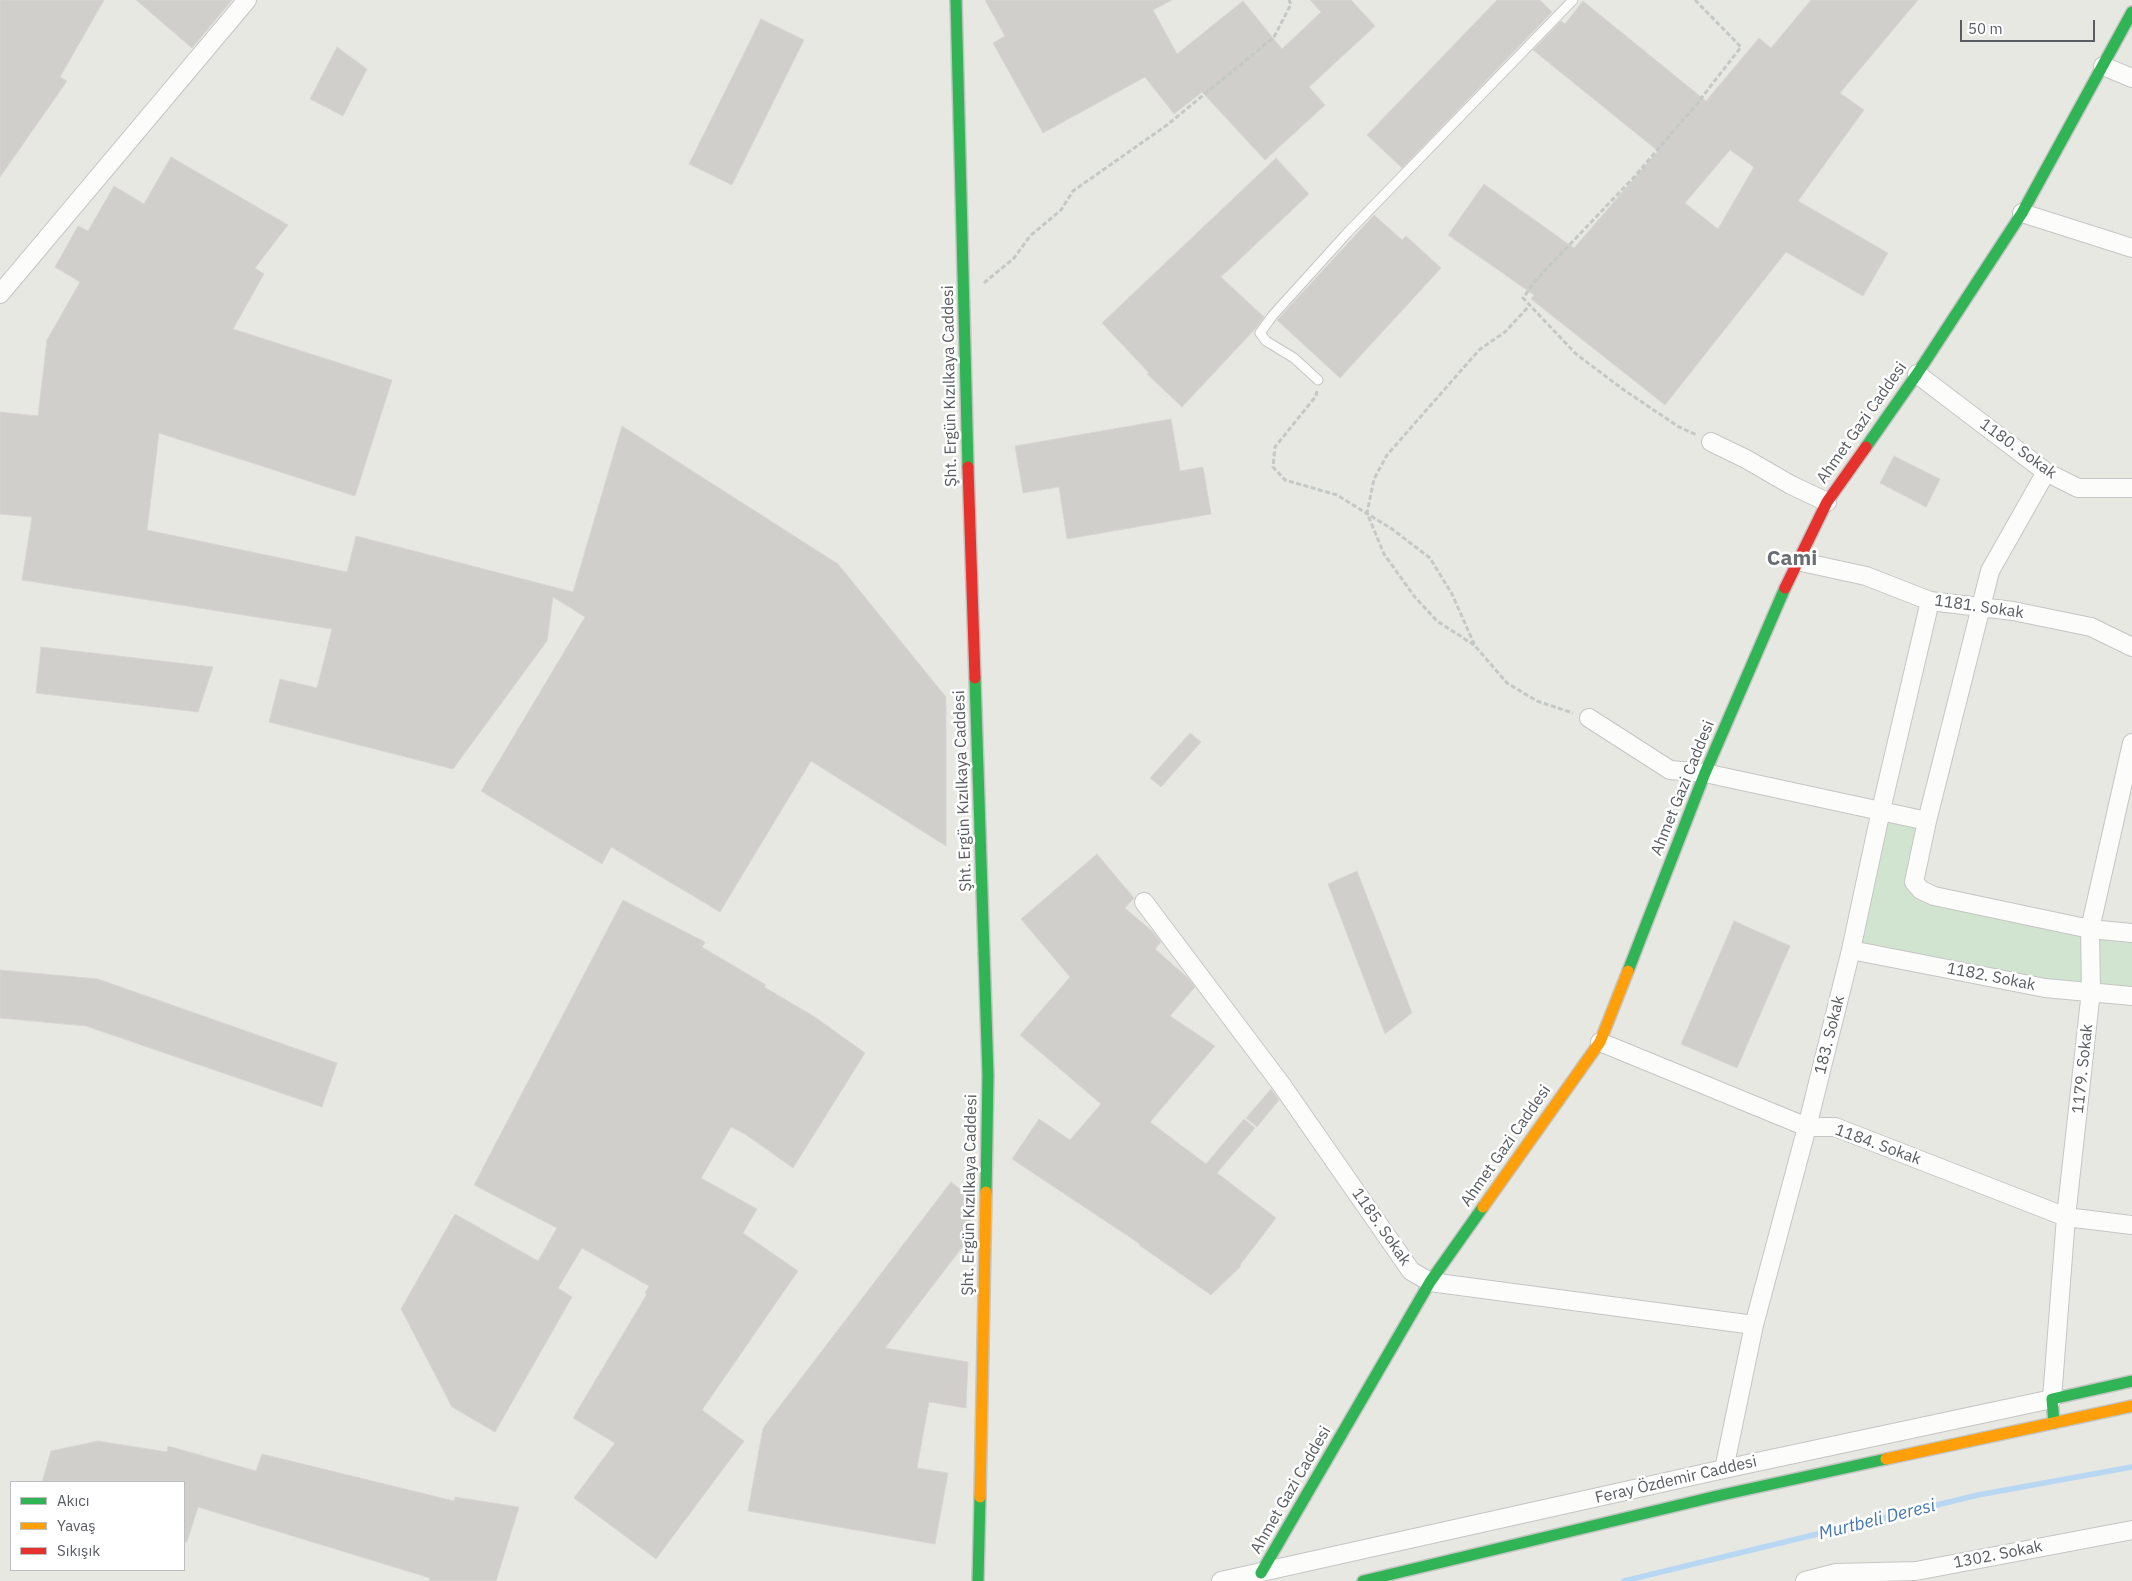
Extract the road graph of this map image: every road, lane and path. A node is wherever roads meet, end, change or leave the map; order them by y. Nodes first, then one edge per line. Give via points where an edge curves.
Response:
1 (247, 0) edge
2 (956, 0) edge
3 (1289, 0) edge
4 (1574, 0) edge
5 (1695, 0) edge
6 (2132, 12) edge
7 (2103, 66) junction
8 (2132, 78) edge
9 (2022, 213) junction
10 (2132, 248) edge
11 (0, 294) edge
12 (964, 297) junction
13 (1529, 306) junction
14 (1917, 374) junction
15 (1318, 380) joint
16 (1711, 442) joint
17 (2046, 472) junction
18 (2132, 488) edge
19 (1827, 502) junction
20 (1367, 514) junction
21 (1797, 561) junction
22 (1930, 601) junction
23 (1981, 608) junction
24 (1475, 646) junction
25 (2132, 647) edge
26 (1589, 718) joint
27 (2132, 742) edge
28 (1706, 773) junction
29 (1881, 810) junction
30 (1927, 821) junction
31 (1144, 902) dead end
32 (2090, 929) junction
33 (2132, 933) edge
34 (1851, 950) junction
35 (2092, 991) junction
36 (2132, 996) edge
37 (1600, 1042) junction
38 (1807, 1127) junction
39 (2066, 1217) junction
40 (2132, 1225) edge
41 (1430, 1282) junction
42 (1754, 1325) junction
43 (2132, 1381) edge
44 (2052, 1400) junction
45 (2132, 1406) edge
46 (2054, 1423) junction
47 (1724, 1469) junction
48 (2132, 1530) edge
49 (1261, 1573) junction
50 (978, 1581) edge
51 (1221, 1581) edge
52 (1363, 1581) edge
53 (1805, 1581) edge

1 - 11 street
2 - 12 street, Şht. Ergün Kızılkaya Caddesi
3 - 12 path via 1291,4 1274,37 1167,125 1073,191 1061,210 1030,236 1014,258 994,277
4 - 15 lane via 1349,231 1260,333
5 - 13 path via 1741,47 1635,176 1536,280 1522,298
6 - 7 street, Ahmet Gazi Caddesi
7 - 8 street
7 - 9 street, Ahmet Gazi Caddesi
9 - 10 street
9 - 14 street, Ahmet Gazi Caddesi
12 - 50 street, Şht. Ergün Kızılkaya Caddesi via 988,1075
13 - 16 path via 1584,360 1679,427
13 - 20 path via 1505,332 1479,350 1387,455 1374,479
14 - 17 street, 1180. Sokak
14 - 19 street, Ahmet Gazi Caddesi
15 - 20 path via 1316,396 1275,447 1273,467 1285,480 1336,495
16 - 19 street
17 - 18 street, 1180. Sokak via 2078,488
17 - 23 street via 1990,571
19 - 21 street, Ahmet Gazi Caddesi
20 - 24 path via 1384,554 1414,596 1437,621
20 - 24 path via 1430,558 1452,594
21 - 22 street, 1181. Sokak via 1866,576
21 - 28 street, Ahmet Gazi Caddesi
22 - 23 street, 1181. Sokak
22 - 29 street, 183. Sokak
23 - 25 street, 1181. Sokak via 2091,627
23 - 30 street
24 - 26 path via 1507,683 1537,701
26 - 28 street via 1670,770
27 - 32 street, 1179. Sokak
28 - 29 street
28 - 37 street, Ahmet Gazi Caddesi
29 - 30 street
29 - 34 street, 183. Sokak
30 - 32 street via 1914,882 1921,890 1934,896
31 - 41 street, 1185. Sokak via 1281,1084 1412,1271
32 - 33 street
32 - 35 street, 1179. Sokak
34 - 35 street, 1182. Sokak via 2044,988
34 - 38 street, 183. Sokak
35 - 36 street, 1182. Sokak
35 - 39 street, 1179. Sokak
37 - 38 street, 1184. Sokak
37 - 41 street, Ahmet Gazi Caddesi
38 - 39 street, 1184. Sokak via 1836,1127
38 - 42 street, 183. Sokak
39 - 40 street, 1184. Sokak
39 - 44 street, 1179. Sokak
41 - 42 street, 1185. Sokak
41 - 49 street, Ahmet Gazi Caddesi
42 - 47 street, 183. Sokak
43 - 44 street, Feray Özdemir Caddesi
44 - 46 street
44 - 47 street, Feray Özdemir Caddesi
45 - 46 street
46 - 52 street via 1717,1496
47 - 49 street, Feray Özdemir Caddesi
48 - 53 street, 1302. Sokak via 1916,1571 1836,1573
49 - 51 street, Feray Özdemir Caddesi

